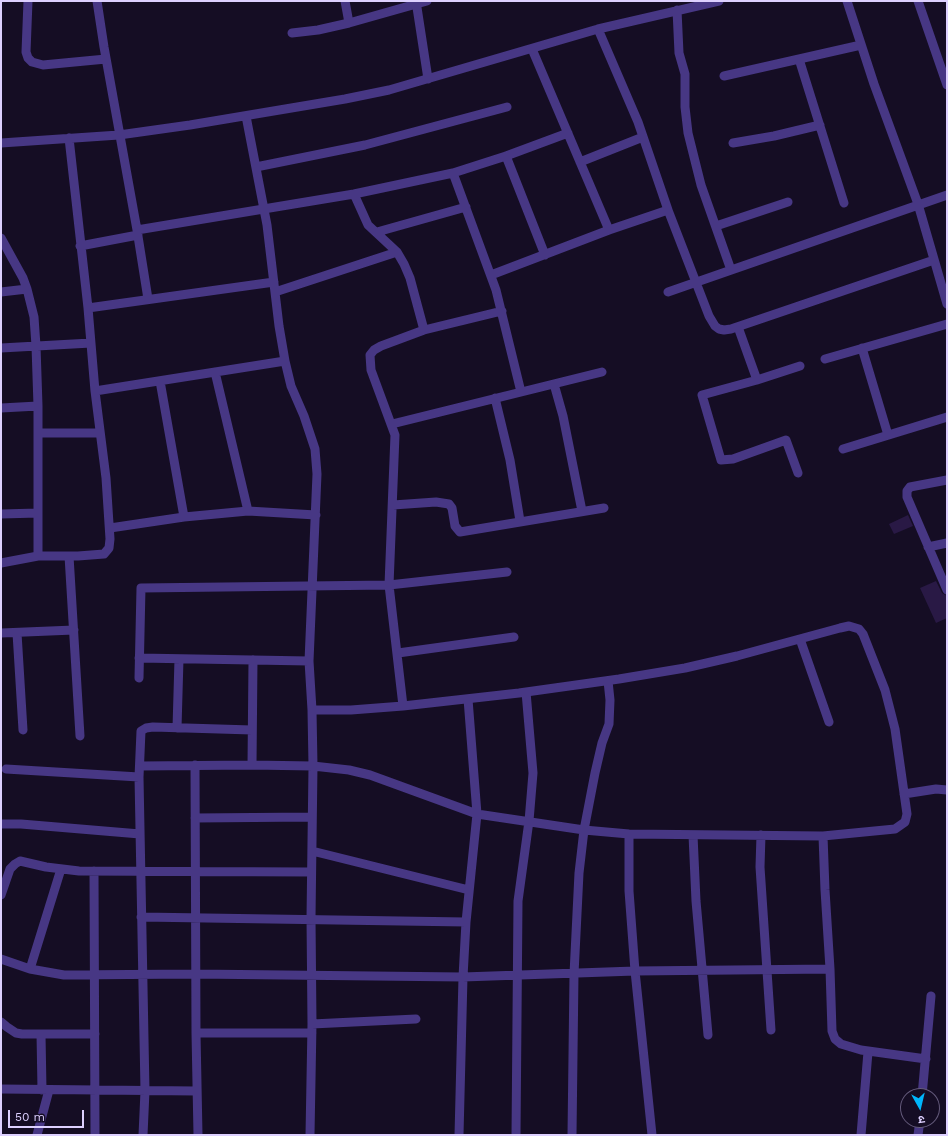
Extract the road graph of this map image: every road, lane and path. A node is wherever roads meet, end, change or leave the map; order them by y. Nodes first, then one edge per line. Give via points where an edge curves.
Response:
1 (28, 1) edge
2 (97, 1) edge
3 (345, 1) edge
4 (427, 1) edge
5 (719, 1) edge
6 (848, 1) edge
7 (918, 1) edge
8 (416, 3) edge
9 (677, 10) junction
10 (348, 23) junction
11 (598, 29) junction
12 (292, 33) dead end
13 (862, 45) junction
14 (532, 49) junction
15 (106, 59) junction
16 (799, 59) junction
17 (724, 76) dead end
18 (428, 79) junction
19 (947, 85) edge
20 (507, 108) dead end
21 (246, 116) junction
22 (820, 125) junction
23 (568, 133) junction
24 (119, 135) junction
25 (69, 138) junction
26 (644, 138) junction
27 (733, 143) dead end
28 (1, 144) edge
29 (506, 156) junction
30 (580, 162) junction
31 (256, 167) junction
32 (453, 173) junction
33 (354, 194) junction
34 (947, 195) edge
35 (788, 202) dead end
36 (844, 203) dead end
37 (918, 204) junction
38 (466, 208) junction
39 (264, 209) junction
40 (668, 210) junction
41 (716, 226) junction
42 (609, 230) junction
43 (377, 232) junction
44 (138, 233) junction
45 (1, 238) edge
46 (80, 246) junction
47 (397, 252) junction
48 (545, 255) junction
49 (934, 260) junction
50 (731, 270) junction
51 (491, 275) junction
52 (274, 282) junction
53 (697, 282) junction
54 (27, 289) junction
55 (1, 292) edge
56 (275, 292) junction
57 (668, 292) dead end
58 (148, 299) junction
59 (947, 304) edge
60 (88, 308) junction
61 (502, 312) junction
62 (947, 324) edge
63 (738, 327) junction
64 (424, 330) junction
65 (91, 343) junction
66 (36, 346) junction
67 (1, 348) edge
68 (862, 348) junction
69 (825, 358) dead end
70 (285, 361) junction
71 (800, 366) dead end
72 (215, 372) junction
73 (602, 372) dead end
74 (757, 380) junction
75 (160, 381) junction
76 (554, 384) junction
77 (95, 391) junction
78 (521, 392) junction
79 (495, 398) junction
80 (38, 406) junction
81 (1, 408) edge
82 (947, 417) edge
83 (392, 424) junction
84 (100, 432) junction
85 (38, 433) junction
86 (888, 436) junction
87 (843, 449) dead end
88 (798, 473) dead end
89 (947, 480) edge
90 (393, 505) junction
91 (604, 508) dead end
92 (248, 511) junction
93 (582, 511) junction
94 (38, 513) junction
95 (1, 514) edge
96 (316, 515) junction
97 (184, 517) junction
98 (520, 521) junction
99 (110, 528) junction
100 (947, 543) edge
101 (928, 547) junction
102 (38, 556) junction
103 (69, 556) junction
104 (1, 563) edge
105 (507, 572) dead end
106 (389, 585) junction
107 (313, 586) junction
108 (947, 590) edge
109 (74, 630) junction
110 (17, 632) junction
111 (1, 633) edge
112 (514, 637) dead end
113 (800, 639) junction
114 (398, 653) junction
115 (139, 658) junction
116 (179, 659) junction
117 (253, 660) junction
118 (309, 660) junction
119 (139, 678) dead end
120 (608, 681) junction
121 (526, 692) junction
122 (468, 699) junction
123 (403, 706) junction
124 (312, 710) junction
125 (829, 722) dead end
126 (177, 728) junction
127 (23, 730) dead end
128 (252, 730) junction
129 (80, 736) dead end
130 (195, 765) junction
131 (252, 765) junction
132 (140, 766) junction
133 (313, 766) junction
134 (6, 769) dead end
135 (139, 777) junction
136 (947, 790) edge
137 (904, 794) junction
138 (477, 814) junction
139 (312, 817) junction
140 (195, 818) junction
141 (529, 822) junction
142 (1, 824) edge
143 (584, 830) junction
144 (140, 834) junction
145 (629, 834) junction
146 (693, 835) junction
147 (760, 835) junction
148 (823, 836) junction
149 (312, 851) junction
150 (61, 869) junction
151 (94, 871) junction
152 (141, 871) junction
153 (195, 871) junction
154 (311, 872) junction
155 (469, 890) junction
156 (1, 895) edge
157 (141, 917) junction
158 (195, 917) junction
159 (311, 918) junction
160 (466, 922) junction
161 (1, 959) edge
162 (30, 969) junction
163 (830, 969) junction
164 (703, 970) junction
165 (766, 970) junction
166 (635, 971) junction
167 (195, 974) junction
168 (574, 974) junction
169 (142, 975) junction
170 (517, 975) junction
171 (94, 976) junction
172 (311, 976) junction
173 (463, 977) junction
174 (931, 996) dead end
175 (416, 1019) dead end
176 (1, 1022) edge
177 (312, 1028) junction
178 (771, 1030) dead end
179 (196, 1033) junction
180 (41, 1034) junction
181 (95, 1034) junction
182 (708, 1035) dead end
183 (864, 1051) junction
184 (926, 1059) junction
185 (923, 1088) edge
186 (1, 1089) edge
187 (46, 1090) junction
188 (96, 1090) junction
189 (145, 1091) junction
190 (196, 1091) junction
191 (37, 1135) edge
192 (95, 1135) edge
193 (143, 1135) edge
194 (198, 1135) edge
195 (310, 1135) edge
196 (459, 1135) edge
197 (516, 1135) edge
198 (572, 1135) edge
199 (652, 1135) edge
200 (861, 1135) edge

1 - 15 street via 26,52 32,62 43,65
2 - 15 street
3 - 10 street
4 - 8 street
5 - 9 street
6 - 13 street
7 - 19 street
8 - 10 street
8 - 18 street
9 - 11 street
9 - 41 street via 679,53 685,74 688,133 701,185
10 - 12 street
11 - 14 street
11 - 26 street
13 - 16 street
13 - 37 street
14 - 18 street
14 - 23 street
15 - 24 street
16 - 17 street
16 - 22 street
18 - 21 street via 382,92
20 - 31 street via 365,145
21 - 24 street
21 - 31 street
22 - 27 street
22 - 36 street
23 - 29 street
23 - 30 street
24 - 25 street
24 - 44 street
25 - 28 street
25 - 46 street
26 - 30 street
26 - 40 street
29 - 32 street
29 - 48 street
30 - 42 street
31 - 39 street
32 - 33 street
32 - 38 street
33 - 39 street
33 - 43 street via 368,224
34 - 37 street
35 - 41 street
37 - 49 street
37 - 50 street
38 - 43 street
38 - 51 street
39 - 44 street
39 - 52 street
40 - 42 street
40 - 53 street
41 - 50 street
42 - 48 street
43 - 47 street
44 - 46 street
44 - 58 street
45 - 54 street
46 - 60 street
47 - 56 street
47 - 64 street via 410,278
48 - 51 street
49 - 59 street
49 - 63 street
50 - 53 street
51 - 61 street
52 - 56 street
52 - 58 street
53 - 57 street
53 - 63 street via 715,326 724,330
54 - 55 street
54 - 66 street via 34,317
56 - 70 street
58 - 60 street
60 - 65 street
61 - 64 street
61 - 78 street
62 - 68 street
63 - 74 street
64 - 83 street via 381,346 370,355 372,370
65 - 66 street
65 - 77 street
66 - 67 street
66 - 80 street
68 - 69 street
68 - 86 street
70 - 72 street
70 - 96 street via 291,386 315,449
71 - 74 street
72 - 75 street
72 - 92 street
73 - 76 street
74 - 88 street via 702,395 721,460 733,459 786,440
75 - 77 street
75 - 97 street
76 - 78 street
76 - 93 street
77 - 84 street
78 - 79 street
79 - 83 street
79 - 98 street via 510,460
80 - 81 street
80 - 85 street
82 - 86 street
83 - 90 street via 396,447
84 - 85 street
84 - 99 street
85 - 94 street
86 - 87 street
89 - 101 street via 910,487 907,491 906,498
90 - 98 street via 436,502 449,504 455,526 460,532
90 - 106 street
91 - 93 street
92 - 96 street
92 - 97 street
93 - 98 street
94 - 95 street
94 - 102 street
96 - 107 street
97 - 99 street
99 - 103 street via 109,548 104,554
100 - 101 street
101 - 108 street
102 - 103 street
102 - 104 street
103 - 109 street
105 - 106 street
106 - 107 street
106 - 114 street
107 - 115 street via 141,588
107 - 118 street
109 - 110 street
109 - 129 street
110 - 111 street
110 - 127 street
112 - 114 street
113 - 120 street via 685,668
113 - 125 street
113 - 137 street via 850,626 859,629 863,634 885,690 895,729
114 - 123 street
115 - 116 street
115 - 119 street
116 - 117 street
116 - 126 street
117 - 118 street
117 - 128 street
118 - 124 street
120 - 121 street
120 - 143 street via 609,724 595,773
121 - 122 street
121 - 141 street via 533,773
122 - 123 street
122 - 138 street
123 - 124 street
124 - 133 street
126 - 128 street
126 - 132 street via 153,727 141,731
128 - 131 street
130 - 131 street
130 - 132 street
130 - 140 street
131 - 133 street
132 - 135 street
133 - 138 street via 370,775
133 - 139 street
134 - 135 street
135 - 144 street
136 - 137 street via 936,789
137 - 148 street via 907,814 901,826 894,829
138 - 141 street
138 - 155 street
139 - 140 street
139 - 149 street
140 - 153 street
141 - 143 street
141 - 170 street via 518,901
142 - 144 street
143 - 145 street
143 - 168 street via 579,873
144 - 152 street
145 - 146 street
145 - 166 street via 629,891
146 - 147 street
146 - 164 street
147 - 148 street
147 - 165 street
148 - 163 street
149 - 154 street
149 - 155 street
150 - 151 street
150 - 156 street via 20,861 10,869
150 - 162 street
151 - 152 street
151 - 171 street
152 - 153 street
152 - 157 street
153 - 154 street
153 - 158 street
154 - 159 street
155 - 160 street
157 - 158 street
157 - 169 street
158 - 159 street
158 - 167 street
159 - 160 street
159 - 172 street
160 - 173 street
161 - 162 street
162 - 171 street via 64,975
163 - 165 street
163 - 183 street via 832,1031 835,1039 840,1044
164 - 165 street
164 - 166 street
164 - 182 street
165 - 178 street
166 - 168 street
166 - 199 street
167 - 169 street
167 - 172 street
167 - 179 street
168 - 170 street
168 - 198 street
169 - 171 street
169 - 189 street
170 - 173 street
170 - 197 street
171 - 181 street
172 - 173 street
172 - 177 street
173 - 196 street
174 - 184 street
175 - 177 street
176 - 180 street via 16,1033
177 - 179 street
177 - 195 street
179 - 190 street
180 - 181 street
180 - 187 street
181 - 188 street
183 - 184 street
183 - 200 street
184 - 185 street
186 - 187 street
187 - 188 street
187 - 191 street
188 - 189 street
188 - 192 street
189 - 190 street
189 - 193 street
190 - 194 street

